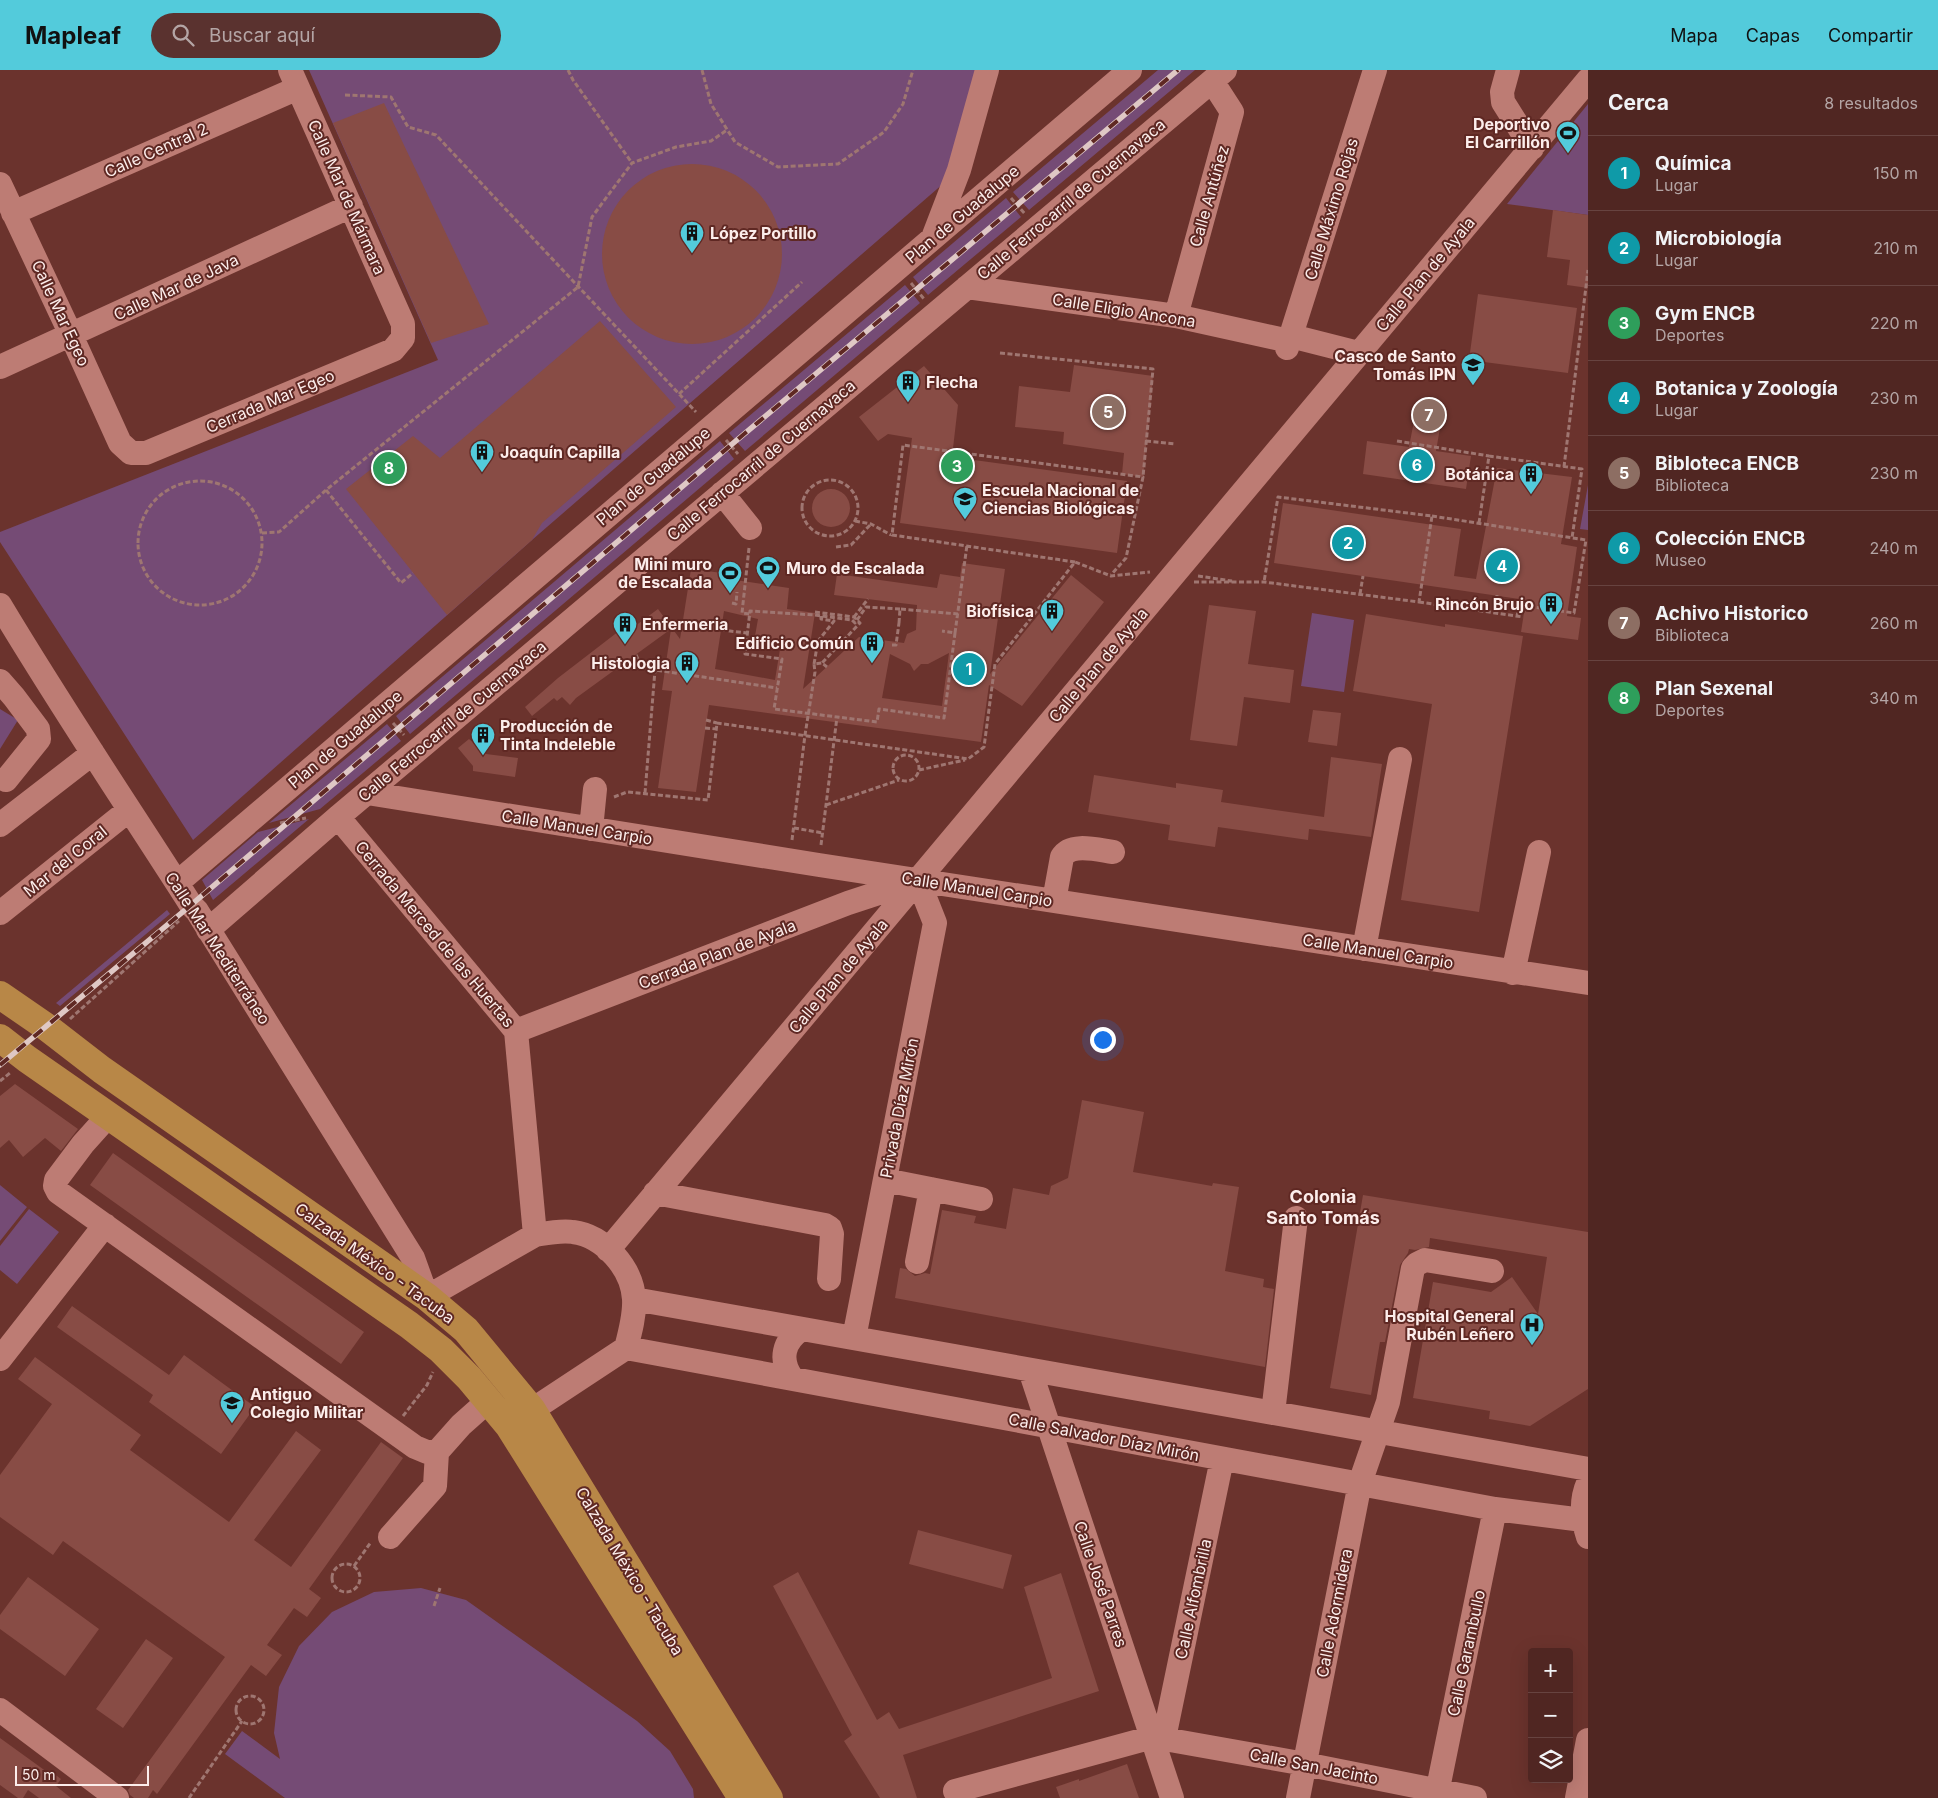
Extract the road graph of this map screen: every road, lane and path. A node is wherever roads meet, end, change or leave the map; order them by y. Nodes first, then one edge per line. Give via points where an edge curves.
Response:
1 (568, 70) edge
2 (702, 70) edge
3 (913, 70) edge
4 (986, 70) edge
5 (1130, 70) edge
6 (1375, 70) edge
7 (1508, 70) edge
8 (1218, 76) edge
9 (294, 79) edge
10 (1588, 80) edge
11 (345, 96) dead end
12 (728, 130) junction
13 (1532, 148) junction
14 (632, 163) junction
15 (0, 184) edge
16 (1009, 195) dead end
17 (351, 206) junction
18 (13, 213) junction
19 (1026, 215) dead end
20 (933, 238) junction
21 (1588, 270) edge
22 (802, 282) dead end
23 (967, 287) junction
24 (578, 288) junction
25 (916, 289) dead end
26 (925, 299) dead end
27 (1176, 316) junction
28 (403, 324) joint
29 (71, 334) junction
30 (1286, 341) junction
31 (1000, 353) dead end
32 (1353, 359) junction
33 (0, 367) edge
34 (679, 394) junction
35 (696, 412) dead end
36 (1146, 441) junction
37 (1397, 441) dead end
38 (120, 443) joint
39 (1174, 444) dead end
40 (731, 446) dead end
41 (739, 455) dead end
42 (1490, 456) junction
43 (1564, 467) junction
44 (1142, 476) junction
45 (326, 490) junction
46 (722, 493) junction
47 (1432, 516) junction
48 (855, 521) junction
49 (1479, 523) junction
50 (871, 524) junction
51 (262, 533) junction
52 (750, 534) joint
53 (892, 535) junction
54 (1572, 538) junction
55 (967, 545) junction
56 (836, 547) dead end
57 (1076, 562) junction
58 (413, 573) dead end
59 (1111, 576) junction
60 (1363, 576) dead end
61 (1158, 577) junction
62 (1216, 578) dead end
63 (1232, 581) junction
64 (1264, 582) junction
65 (744, 593) junction
66 (1360, 594) junction
67 (1497, 596) dead end
68 (868, 599) dead end
69 (732, 602) dead end
70 (1419, 602) junction
71 (0, 605) edge
72 (900, 609) junction
73 (815, 612) dead end
74 (1496, 613) junction
75 (750, 614) junction
76 (958, 614) junction
77 (822, 616) junction
78 (1517, 616) junction
79 (1523, 617) dead end
80 (855, 618) junction
81 (721, 630) dead end
82 (942, 631) dead end
83 (747, 633) junction
84 (955, 633) junction
85 (892, 645) dead end
86 (636, 655) dead end
87 (629, 661) dead end
88 (35, 663) junction
89 (822, 663) junction
90 (814, 664) junction
91 (827, 667) dead end
92 (642, 668) junction
93 (655, 670) junction
94 (2, 684) edge
95 (777, 688) junction
96 (808, 713) junction
97 (838, 717) junction
98 (706, 720) dead end
99 (717, 723) junction
100 (705, 728) dead end
101 (716, 729) junction
102 (805, 736) junction
103 (835, 739) junction
104 (93, 753) junction
105 (1400, 758) dead end
106 (968, 759) junction
107 (919, 770) junction
108 (6, 780) dead end
109 (900, 780) junction
110 (595, 791) joint
111 (367, 792) junction
112 (646, 792) junction
113 (826, 805) junction
114 (129, 810) junction
115 (338, 817) junction
116 (0, 825) edge
117 (794, 828) junction
118 (591, 829) junction
119 (823, 833) junction
120 (1113, 852) dead end
121 (1539, 852) dead end
122 (790, 861) junction
123 (819, 865) junction
124 (918, 880) junction
125 (177, 883) junction
126 (1054, 901) junction
127 (0, 913) edge
128 (181, 919) dead end
129 (208, 930) junction
130 (1364, 949) junction
131 (1513, 973) junction
132 (1588, 983) edge
133 (0, 995) edge
134 (76, 1015) dead end
135 (516, 1031) junction
136 (0, 1038) edge
137 (102, 1070) junction
138 (75, 1092) junction
139 (109, 1115) junction
140 (885, 1180) junction
141 (931, 1189) junction
142 (655, 1193) junction
143 (981, 1199) dead end
144 (1296, 1218) dead end
145 (105, 1224) junction
146 (535, 1235) junction
147 (608, 1250) junction
148 (917, 1262) dead end
149 (1492, 1271) dead end
150 (829, 1279) dead end
151 (427, 1297) junction
152 (634, 1299) junction
153 (802, 1329) junction
154 (854, 1338) junction
155 (626, 1348) junction
156 (442, 1350) junction
157 (0, 1359) edge
158 (1030, 1370) junction
159 (792, 1378) junction
160 (488, 1401) junction
161 (532, 1410) junction
162 (1273, 1413) junction
163 (1048, 1425) junction
164 (509, 1426) junction
165 (392, 1431) junction
166 (1377, 1431) junction
167 (437, 1452) junction
168 (1222, 1460) junction
169 (1588, 1469) edge
170 (1360, 1482) junction
171 (1588, 1483) edge
172 (1495, 1509) junction
173 (1585, 1529) edge
174 (390, 1537) dead end
175 (345, 1564) joint
176 (440, 1588) dead end
177 (434, 1606) dead end
178 (0, 1710) edge
179 (242, 1721) junction
180 (1158, 1738) junction
181 (1588, 1740) edge
182 (1305, 1764) junction
183 (955, 1790) dead end
184 (1437, 1795) edge
185 (117, 1798) edge
186 (189, 1798) edge
187 (742, 1798) edge
188 (769, 1798) edge
189 (1172, 1798) edge
190 (1298, 1798) edge
191 (1475, 1798) edge
192 (1577, 1798) edge

1 - 14 path
2 - 12 path via 712,104
3 - 12 path via 903,104 884,132 838,164 778,167 735,142
4 - 20 street via 959,170
5 - 20 street, Plan de Guadalupe
6 - 30 street, Calle Máximo Rojas
7 - 13 street via 1502,92 1503,102
8 - 23 street, Calle Ferrocarril de Cuernavaca
8 - 27 street, Calle Antúñez via 1232,112
9 - 17 street, Calle Mar de Mármara
9 - 18 street, Calle Central 2
10 - 13 street, Calle Plan de Ayala
11 - 24 path via 391,97 408,127 436,135
12 - 14 path via 711,141 676,147
13 - 32 street, Calle Plan de Ayala
14 - 24 path via 592,217
15 - 18 street, Calle Mar Egeo
16 - 19 path
17 - 28 street, Calle Mar de Mármara
17 - 29 street, Calle Mar de Java
18 - 29 street, Calle Mar Egeo
20 - 125 street, Plan de Guadalupe
21 - 43 path
22 - 34 path
23 - 27 street, Calle Eligio Ancona
23 - 46 street, Calle Ferrocarril de Cuernavaca
24 - 34 path
24 - 45 path
25 - 26 path
27 - 30 street, Calle Eligio Ancona
28 - 38 street, Cerrada Mar Egeo via 403,338 394,350 146,453 131,453
29 - 33 street, Calle Mar de Java
29 - 38 street, Calle Mar Egeo
30 - 32 street, Calle Eligio Ancona
31 - 36 path via 1154,369
32 - 61 street, Calle Plan de Ayala
34 - 35 path
36 - 39 path
36 - 44 path
37 - 42 path
40 - 41 path
42 - 43 path
42 - 49 path
43 - 54 path via 1582,470
44 - 53 path via 903,445
44 - 59 path via 1126,558
45 - 51 path via 279,532
45 - 58 path via 401,583
46 - 52 street
46 - 111 street, Calle Ferrocarril de Cuernavaca
47 - 49 path
47 - 64 path via 1278,497
47 - 70 path
48 - 48 path via 858,512 855,495 842,483 816,484 804,497 803,516 814,531 823,535 841,534
48 - 50 path
49 - 54 path
50 - 53 path
50 - 56 path via 851,545
51 - 51 path via 255,514 242,497 224,486 204,481 182,484 164,492 149,508 140,526 137,546 141,566 152,583 167,596 186,604 206,606 225,600 247,584 262,554
52 - 65 path
53 - 55 path
54 - 78 path via 1586,540 1574,613 1520,605
55 - 57 path
55 - 76 path
57 - 59 path
57 - 106 path via 996,664 984,747
59 - 61 path
60 - 66 path
61 - 63 path
61 - 124 street, Calle Plan de Ayala
62 - 63 path
63 - 64 path
64 - 66 path
65 - 69 path via 737,592 736,604
65 - 75 path via 742,613
66 - 70 path
67 - 74 path
68 - 80 path
70 - 74 path
71 - 88 street, Calle Mar Mediterráneo
72 - 76 path
72 - 77 path via 866,607 855,623
72 - 85 path via 896,646
73 - 80 path
74 - 78 path
75 - 77 path via 750,611
75 - 83 path
76 - 84 path
77 - 90 path via 821,620 834,621 818,641
78 - 79 path
80 - 89 path via 860,623
81 - 83 path
82 - 84 path
83 - 95 path via 745,654 782,659
84 - 97 path via 944,718 879,709 877,722
86 - 92 path
87 - 92 path
88 - 94 street
88 - 104 street, Calle Mar Mediterráneo
89 - 90 path
89 - 91 path
90 - 96 path
92 - 93 path
93 - 95 path
93 - 112 path
94 - 108 street via 40,734
95 - 96 path via 774,708
96 - 97 path
96 - 102 path
97 - 103 path
98 - 99 path
99 - 101 path
99 - 102 path
100 - 101 path
101 - 112 path via 708,800
102 - 103 path
102 - 117 path
103 - 106 path
103 - 113 path
104 - 114 street, Calle Mar Mediterráneo
104 - 116 street
105 - 130 street
106 - 107 path
107 - 109 path via 912,780
107 - 109 path via 911,756 899,758 893,769
109 - 113 path
110 - 112 path via 616,797 627,792
110 - 118 street
111 - 115 street, Calle Ferrocarril de Cuernavaca
111 - 118 street, Calle Manuel Carpio
113 - 119 path
114 - 125 street, Calle Mar Mediterráneo
114 - 127 street, Mar del Coral
115 - 129 street, Calle Ferrocarril de Cuernavaca
115 - 135 street, Cerrada Merced de las Huertas
117 - 119 path
117 - 122 path
118 - 122 street, Calle Manuel Carpio
119 - 123 path
120 - 126 street via 1075,848 1066,851
121 - 131 street
122 - 123 street, Calle Manuel Carpio
123 - 124 street, Calle Manuel Carpio
124 - 126 street, Calle Manuel Carpio
124 - 135 street, Cerrada Plan de Ayala via 848,903
124 - 140 street, Privada Díaz Mirón via 935,923
124 - 142 street, Calle Plan de Ayala
125 - 129 street, Calle Mar Mediterráneo
126 - 130 street, Calle Manuel Carpio
128 - 134 path
129 - 151 street, Calle Mar Mediterráneo via 412,1258
130 - 131 street, Calle Manuel Carpio
131 - 132 street, Calle Manuel Carpio
133 - 137 main road, Calzada México - Tacuba
135 - 146 street, Cerrada Merced de las Huertas
136 - 138 main road, Calzada México - Tacuba
137 - 138 main road via 81,1066 72,1084
137 - 151 main road, Calzada México - Tacuba
138 - 139 main road, Calzada México - Tacuba
139 - 145 street via 83,1144 55,1186 58,1192
139 - 156 main road, Calzada México - Tacuba
140 - 141 street
140 - 154 street, Privada Díaz Mirón
141 - 143 street
141 - 148 street
142 - 147 street, Calle Plan de Ayala
142 - 150 street via 825,1225 832,1234
144 - 162 street
145 - 157 street
145 - 165 street
146 - 147 street via 572,1231 593,1237
146 - 151 street
147 - 152 street via 622,1265
149 - 166 street, Calle Adormidera via 1425,1260 1413,1268 1388,1402
151 - 161 main road, Calzada México - Tacuba via 466,1330
152 - 153 street
152 - 155 street
153 - 154 street
153 - 159 street via 793,1335 784,1351 786,1370
154 - 158 street
155 - 159 street, Calle Salvador Díaz Mirón
155 - 161 street
156 - 160 main road, Calzada México - Tacuba
156 - 165 path via 427,1386
158 - 162 street
158 - 163 street, Calle José Parres
159 - 163 street, Calle Salvador Díaz Mirón
160 - 164 main road, Calzada México - Tacuba
160 - 167 street
161 - 164 main road
161 - 188 main road, Calzada México - Tacuba
162 - 166 street
163 - 168 street, Calle Salvador Díaz Mirón
163 - 180 street, Calle José Parres
164 - 187 main road, Calzada México - Tacuba
165 - 167 street via 414,1447
166 - 169 street
166 - 170 street, Calle Adormidera
167 - 174 street via 435,1486
168 - 170 street, Calle Salvador Díaz Mirón
168 - 180 street, Calle Alfombrilla
170 - 172 street, Calle Salvador Díaz Mirón
170 - 182 street, Calle Adormidera
171 - 173 street via 1583,1503
172 - 173 street, Calle Salvador Díaz Mirón
172 - 184 street, Calle Garambullo
175 - 175 path via 333,1572 333,1581 338,1589 351,1591 358,1586 361,1577 354,1566
176 - 177 path
178 - 185 street
179 - 179 path via 251,1724 262,1718 264,1705 258,1698 249,1696 240,1700 236,1709
179 - 186 path
180 - 182 street, Calle San Jacinto
180 - 183 street
180 - 189 street, Calle José Parres
181 - 192 street
182 - 184 street, Calle San Jacinto
182 - 190 street, Calle Adormidera
184 - 191 street, Calle San Jacinto

